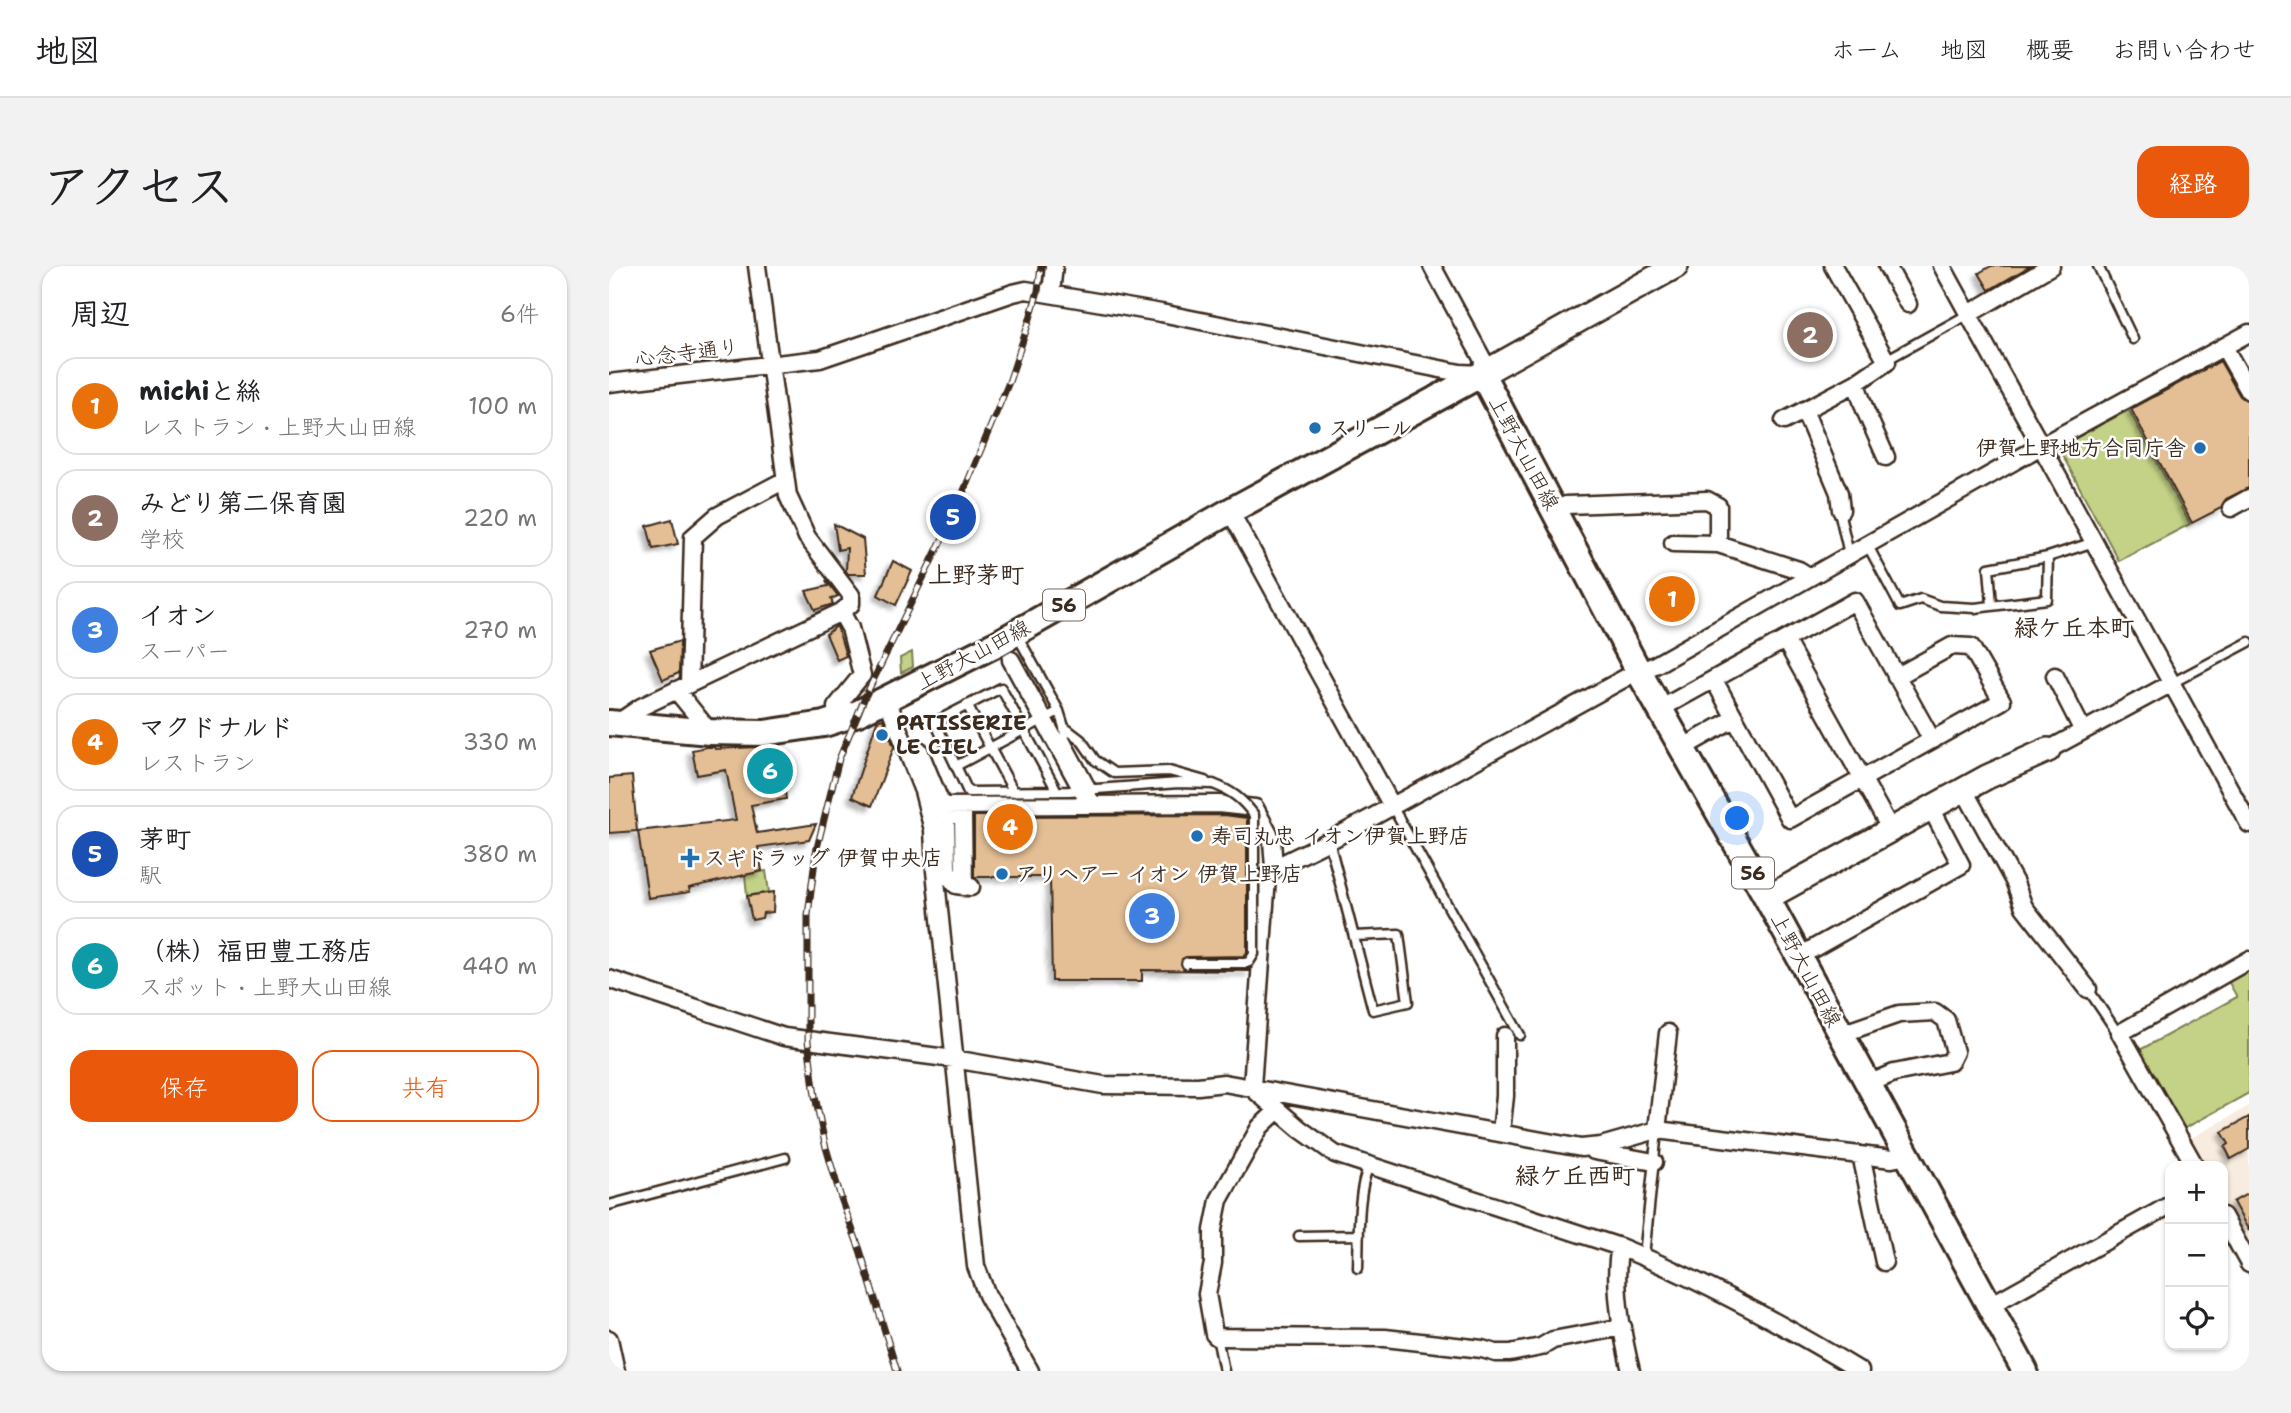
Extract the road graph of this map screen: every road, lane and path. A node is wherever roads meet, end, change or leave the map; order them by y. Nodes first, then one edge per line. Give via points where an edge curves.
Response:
1 (757, 266) edge
2 (1054, 266) edge
3 (1432, 266) edge
4 (1676, 266) edge
5 (1833, 266) edge
6 (1887, 266) edge
7 (1942, 266) edge
8 (2051, 266) edge
9 (2098, 266) edge
10 (1051, 293) junction
11 (1908, 304) dead end
12 (1969, 314) junction
13 (2249, 333) edge
14 (2133, 339) dead end
15 (2224, 347) junction
16 (1885, 360) junction
17 (771, 364) junction
18 (1482, 374) junction
19 (609, 383) edge
20 (1856, 383) junction
21 (2249, 391) edge
22 (1804, 410) junction
23 (1784, 421) dead end
24 (2041, 446) junction
25 (1886, 457) dead end
26 (785, 480) junction
27 (2249, 498) edge
28 (2231, 508) dead end
29 (1841, 510) joint
30 (1230, 511) junction
31 (1555, 512) junction
32 (2094, 542) junction
33 (1673, 543) dead end
34 (1718, 544) junction
35 (1867, 544) junction
36 (1849, 554) junction
37 (2047, 557) junction
38 (1810, 577) junction
39 (1992, 606) junction
40 (841, 612) junction
41 (1016, 633) junction
42 (1785, 640) junction
43 (2249, 642) edge
44 (1011, 660) dead end
45 (1639, 672) junction
46 (2055, 676) dead end
47 (1896, 677) junction
48 (1714, 680) junction
49 (2172, 683) junction
50 (682, 687) junction
51 (967, 705) junction
52 (895, 706) junction
53 (1660, 709) junction
54 (1059, 711) junction
55 (1735, 718) junction
56 (837, 720) junction
57 (1038, 722) junction
58 (612, 723) edge
59 (1064, 727) junction
60 (1025, 730) junction
61 (2083, 731) junction
62 (710, 732) junction
63 (1932, 740) junction
64 (1683, 747) junction
65 (990, 748) junction
66 (2048, 750) joint
67 (956, 766) junction
68 (1862, 779) junction
69 (1213, 784) junction
70 (1964, 790) junction
71 (1057, 791) junction
72 (1014, 792) junction
73 (1084, 793) junction
74 (1392, 806) junction
75 (1931, 808) junction
76 (944, 811) junction
77 (2249, 824) edge
78 (1891, 830) junction
79 (1329, 841) junction
80 (1274, 868) junction
81 (1767, 898) junction
82 (1354, 936) junction
83 (1798, 957) junction
84 (2249, 960) edge
85 (1187, 963) dead end
86 (609, 979) edge
87 (2088, 989) joint
88 (2120, 1032) junction
89 (1668, 1033) dead end
90 (1841, 1034) junction
91 (1512, 1036) joint
92 (954, 1059) junction
93 (1868, 1084) junction
94 (1252, 1087) junction
95 (1278, 1110) junction
96 (1657, 1130) junction
97 (1501, 1132) junction
98 (1581, 1148) junction
99 (1865, 1156) junction
100 (1907, 1156) junction
101 (785, 1158) dead end
102 (2192, 1161) edge
103 (1654, 1162) junction
104 (1369, 1166) junction
105 (609, 1205) edge
106 (2165, 1208) edge
107 (2227, 1224) edge
108 (1359, 1235) junction
109 (1299, 1236) dead end
110 (1621, 1247) junction
111 (1644, 1256) junction
112 (1884, 1262) dead end
113 (2249, 1264) edge
114 (1359, 1268) dead end
115 (1989, 1306) junction
116 (1623, 1327) junction
117 (1217, 1337) junction
118 (609, 1339) edge
119 (616, 1371) edge
120 (1030, 1371) edge
121 (1224, 1371) edge
122 (1632, 1371) edge
123 (1860, 1371) edge
124 (2025, 1371) edge

1 - 17 street
2 - 10 street
3 - 18 street via 1483,360
4 - 18 street
5 - 16 street
6 - 11 street
7 - 12 street
8 - 12 street
9 - 14 lane
10 - 17 street, 心念寺通り via 1013,293 820,359
10 - 18 street, 心念寺通り
12 - 16 lane
12 - 24 street
13 - 15 street
15 - 21 street
15 - 24 street
16 - 20 street
17 - 19 street, 心念寺通り
17 - 26 street
18 - 30 main road, 上野大山田線 / 56
18 - 31 main road, 上野大山田線 / 56
20 - 22 street
20 - 25 street
22 - 23 street
22 - 29 street via 1839,493
24 - 32 street
24 - 35 street
26 - 40 street via 807,537 851,595 851,604
26 - 50 street via 717,516 693,537
27 - 28 street
29 - 36 lane
30 - 41 main road, 上野大山田線 / 56
30 - 74 street
31 - 34 street via 1566,505 1707,500 1719,506
31 - 45 main road, 上野大山田線 / 56
32 - 37 lane
32 - 49 street
33 - 34 street
34 - 38 street
35 - 36 street
35 - 39 lane via 1900,606 1921,599 1940,606
36 - 38 street
37 - 39 lane via 1989,568
37 - 39 lane via 2047,599
38 - 45 street
40 - 50 street
40 - 56 street via 862,675 836,706
41 - 52 main road, 上野大山田線 / 56
41 - 54 lane
42 - 47 street via 1855,601
42 - 48 street
42 - 68 street
43 - 49 lane
44 - 57 street
45 - 53 main road, 上野大山田線 / 56
45 - 74 street
46 - 61 street
47 - 63 street
47 - 63 street via 1952,646 1971,647 2002,701
48 - 53 street
48 - 55 street
49 - 61 street
49 - 77 street
50 - 58 street
50 - 62 street
51 - 60 lane via 1001,688
51 - 65 lane
51 - 67 lane via 935,722
52 - 56 main road, 上野大山田線 / 56
52 - 76 street
52 - 92 street via 933,830
53 - 64 main road, 上野大山田線 / 56
54 - 57 lane
54 - 59 lane
55 - 64 street
55 - 68 street via 1790,819
56 - 62 main road, 上野大山田線 / 56 via 764,733
57 - 60 lane
57 - 73 street
58 - 62 main road, 上野大山田線 / 56
59 - 69 lane via 1114,773 1169,771
59 - 73 lane
60 - 65 lane
60 - 71 lane
61 - 66 street
63 - 68 street
64 - 81 main road, 上野大山田線 / 56
65 - 67 lane
65 - 72 lane
66 - 70 street
67 - 72 lane via 968,792
68 - 78 street
69 - 73 lane via 1110,787
69 - 85 lane, bridge via 1230,790 1254,815 1254,954 1249,962 1240,964
70 - 75 street
70 - 87 street via 2024,907
71 - 72 lane
71 - 73 lane
73 - 76 street
73 - 80 street via 1255,808 1272,840
74 - 79 street
74 - 91 lane
75 - 78 street
75 - 83 street via 1961,865
76 - 76 street via 949,876 956,885 968,887 963,815
78 - 81 street
79 - 80 street
79 - 82 lane
80 - 94 street via 1267,877
81 - 83 main road, 上野大山田線 / 56
82 - 82 lane via 1399,934 1408,1003 1373,1010
83 - 90 main road, 上野大山田線 / 56
84 - 88 street
86 - 92 street via 783,1037
87 - 88 lane
88 - 102 street
89 - 96 street
90 - 93 main road, 上野大山田線 / 56
90 - 93 street via 1899,1014 1935,1012 1946,1020 1955,1052 1950,1062 1894,1073
91 - 97 street
92 - 94 street via 1103,1085 1224,1083
92 - 120 street via 976,1266
93 - 100 main road, 上野大山田線 / 56
94 - 95 street
94 - 97 street
95 - 104 street via 1335,1154
95 - 117 street via 1260,1126 1219,1200 1207,1294
96 - 98 street
96 - 99 street
96 - 103 lane
97 - 98 street
98 - 103 street
99 - 100 street
99 - 112 street
100 - 115 main road, 上野大山田線 / 56
101 - 105 lane
103 - 111 lane
104 - 108 lane
104 - 110 street
106 - 115 street
107 - 113 street
108 - 109 lane
108 - 114 lane
110 - 111 street
110 - 116 street via 1616,1267
111 - 123 street
115 - 124 main road, 上野大山田線 / 56
116 - 117 street via 1503,1353 1385,1338
116 - 122 street
117 - 121 lane
118 - 119 street

